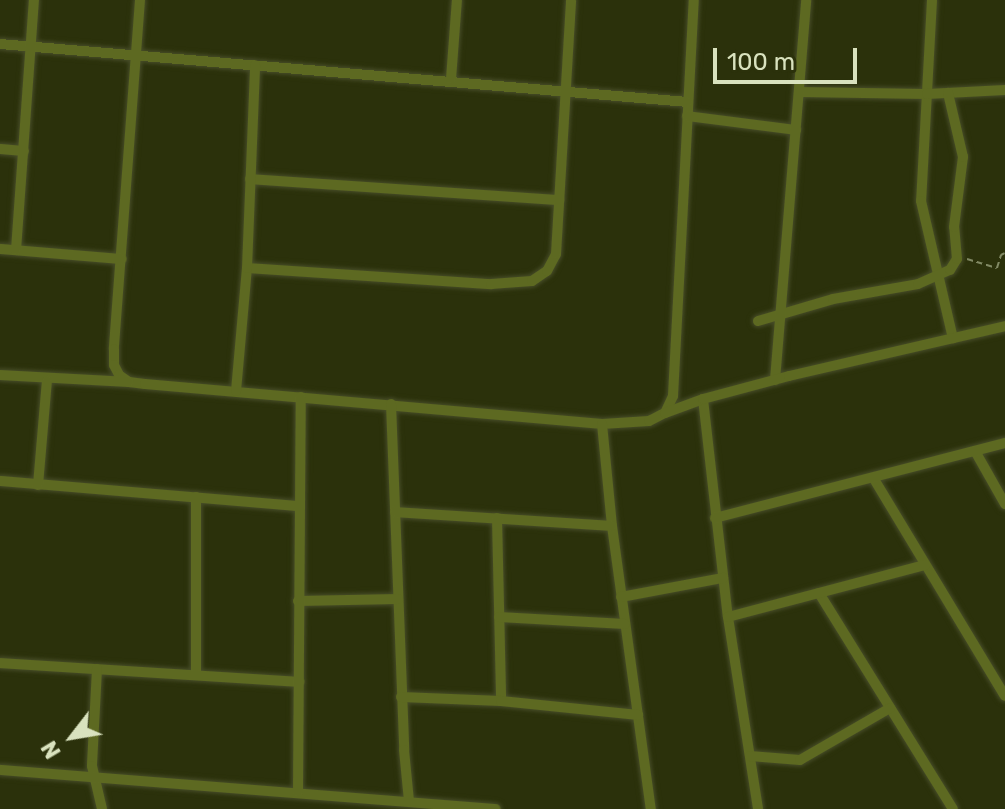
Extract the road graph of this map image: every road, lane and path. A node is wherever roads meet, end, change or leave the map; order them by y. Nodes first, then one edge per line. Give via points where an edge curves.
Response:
1 (34, 0) edge
2 (140, 0) edge
3 (457, 0) edge
4 (571, 0) edge
5 (694, 0) edge
6 (806, 0) edge
7 (932, 0) edge
8 (0, 44) edge
9 (32, 46) junction
10 (137, 55) junction
11 (255, 65) junction
12 (451, 79) junction
13 (1005, 90) edge
14 (566, 92) junction
15 (799, 92) junction
16 (948, 93) junction
17 (927, 94) junction
18 (688, 102) junction
19 (687, 116) junction
20 (796, 130) junction
21 (0, 149) edge
22 (24, 151) junction
23 (250, 179) junction
24 (559, 200) junction
25 (0, 249) edge
26 (16, 250) junction
27 (1005, 253) edge
28 (122, 259) junction
29 (957, 259) junction
30 (247, 268) junction
31 (938, 277) junction
32 (783, 314) junction
33 (758, 321) dead end
34 (1005, 326) edge
35 (953, 338) junction
36 (0, 375) edge
37 (47, 380) junction
38 (775, 380) junction
39 (129, 382) junction
40 (236, 391) junction
41 (301, 397) junction
42 (703, 399) junction
43 (391, 404) junction
44 (665, 413) junction
45 (602, 424) junction
46 (1005, 443) edge
47 (975, 451) junction
48 (874, 479) junction
49 (0, 481) edge
50 (38, 485) junction
51 (196, 497) junction
52 (1005, 504) edge
53 (298, 506) junction
54 (395, 512) junction
55 (497, 518) junction
56 (715, 518) junction
57 (612, 526) junction
58 (925, 565) junction
59 (723, 578) junction
60 (819, 593) junction
61 (621, 597) junction
62 (398, 599) junction
63 (298, 601) junction
64 (499, 617) junction
65 (728, 617) junction
66 (625, 624) junction
67 (0, 663) edge
68 (97, 669) junction
69 (196, 675) junction
70 (299, 682) junction
71 (1005, 696) edge
72 (401, 697) junction
73 (501, 701) junction
74 (890, 708) junction
75 (638, 715) junction
76 (750, 756) junction
77 (0, 770) edge
78 (97, 779) junction
79 (298, 792) junction
80 (409, 801) junction
81 (459, 807) edge
82 (102, 809) edge
83 (495, 809) edge
84 (651, 809) edge
85 (758, 809) edge
86 (953, 809) edge

1 - 9 street
2 - 10 street
3 - 12 street
4 - 14 street
5 - 18 street
6 - 15 street
7 - 17 street
8 - 9 street
9 - 10 street
9 - 22 street
10 - 11 street
10 - 28 street
11 - 12 street
11 - 23 street
12 - 14 street
13 - 16 street
14 - 18 street
14 - 24 street
15 - 17 street
15 - 20 street
16 - 17 street
16 - 29 street via 963,157 954,227
17 - 31 street via 921,201
18 - 19 street
19 - 20 street
19 - 44 street via 677,374
20 - 32 street
21 - 22 street
22 - 26 street
23 - 24 street
23 - 30 street
24 - 30 street via 556,254 547,271 532,281
25 - 26 street
26 - 28 street
27 - 29 path via 997,268
28 - 39 street via 114,365
29 - 31 street
30 - 40 street
31 - 32 street
31 - 35 street
32 - 33 street
32 - 38 street
34 - 35 street
35 - 38 street
36 - 37 street
37 - 39 street
37 - 50 street
38 - 42 street
39 - 40 street
40 - 41 street
41 - 43 street
41 - 53 street
42 - 44 street
42 - 56 street
43 - 45 street
43 - 54 street
44 - 45 street via 649,421
45 - 57 street
46 - 47 street
47 - 48 street
47 - 52 street
48 - 56 street
48 - 58 street
49 - 50 street
50 - 51 street
51 - 53 street
51 - 69 street
53 - 63 street
54 - 55 street
54 - 62 street
55 - 57 street
55 - 64 street
56 - 59 street
57 - 61 street
58 - 60 street
58 - 71 street
59 - 61 street
59 - 65 street
60 - 65 street
60 - 74 street
61 - 66 street
62 - 63 street
62 - 72 street
63 - 70 street
64 - 66 street
64 - 73 street
65 - 76 street
66 - 75 street
67 - 68 street
68 - 69 street
68 - 78 street via 92,766
69 - 70 street
70 - 79 street
72 - 73 street
72 - 80 street
73 - 75 street
74 - 76 street via 800,760
74 - 86 street
75 - 84 street
76 - 85 street
77 - 78 street
78 - 79 street
78 - 82 street
79 - 80 street
80 - 81 street
81 - 83 street

